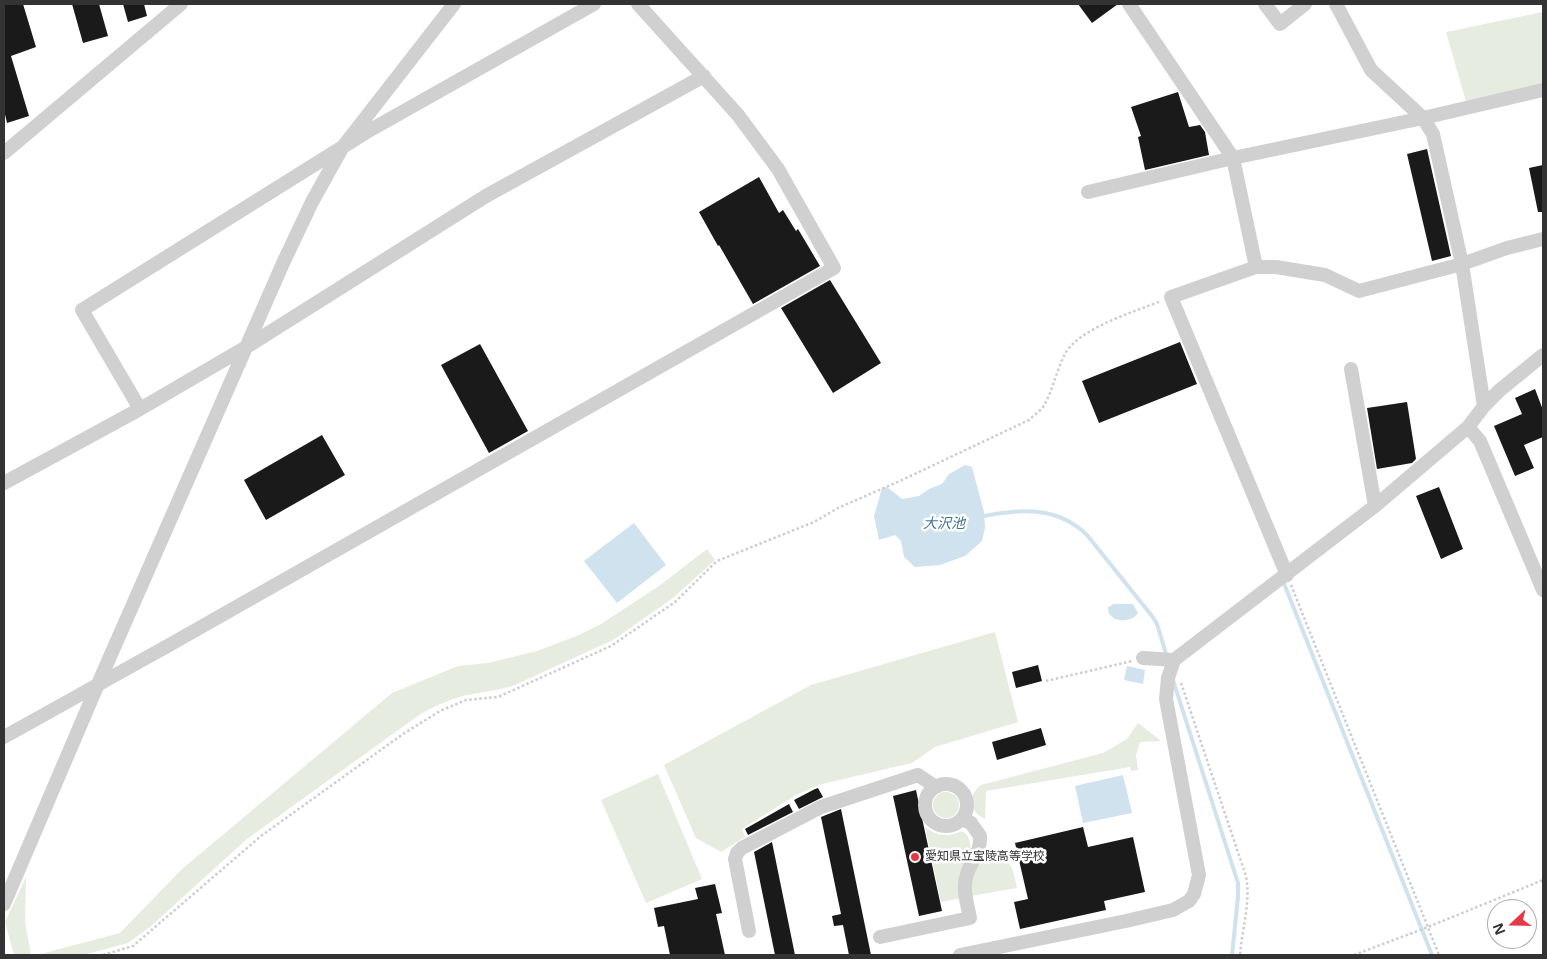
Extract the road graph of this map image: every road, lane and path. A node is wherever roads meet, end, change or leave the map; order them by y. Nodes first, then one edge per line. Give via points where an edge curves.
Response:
1 (181, 4) edge
2 (454, 4) edge
3 (594, 4) edge
4 (638, 4) edge
5 (1129, 4) edge
6 (1265, 4) edge
7 (1305, 4) edge
8 (1336, 4) edge
9 (704, 76) junction
10 (1543, 90) edge
11 (1423, 118) junction
12 (342, 148) junction
13 (4, 153) edge
14 (1233, 158) junction
15 (1088, 192) dead end
16 (1543, 239) edge
17 (1462, 264) junction
18 (1256, 267) junction
19 (1171, 297) junction
20 (248, 346) junction
21 (1543, 355) edge
22 (1351, 369) dead end
23 (1484, 406) junction
24 (140, 409) junction
25 (1468, 427) junction
26 (4, 483) edge
27 (1375, 506) junction
28 (1287, 575) junction
29 (1543, 590) edge
30 (1143, 658) joint
31 (1174, 660) junction
32 (1046, 681) dead end
33 (98, 684) junction
34 (4, 737) edge
35 (936, 787) junction
36 (962, 818) junction
37 (1543, 880) edge
38 (4, 904) edge
39 (1428, 928) junction
40 (749, 931) dead end
41 (880, 936) dead end
42 (103, 955) edge
43 (960, 955) edge
44 (1240, 955) edge
45 (1354, 955) edge
46 (1439, 955) edge

1 - 13 street
2 - 12 street
3 - 12 street
4 - 9 street
5 - 14 street
6 - 7 street via 1280,24
8 - 11 street via 1371,70
9 - 20 street via 486,196
9 - 33 street via 778,169 834,268
10 - 11 street
11 - 14 street
11 - 17 street via 1433,134
12 - 20 street via 312,202
12 - 24 street via 82,310
14 - 15 street
14 - 18 street
16 - 17 street
17 - 18 street via 1359,291 1325,275
17 - 23 street
18 - 19 street
19 - 28 street
19 - 42 path via 1109,321 1076,340 1066,352 1042,408 1029,420 814,522 718,561 675,602 611,646 498,697 466,700 420,723 261,836 133,946
20 - 24 street
20 - 33 street
21 - 23 street
22 - 27 street
23 - 25 street
24 - 26 street
25 - 27 street
25 - 29 street via 1480,440
27 - 28 street
28 - 31 street
28 - 39 path
30 - 31 street
30 - 32 path
31 - 43 street via 1166,698 1198,865 1198,885 1189,901 1173,910
31 - 44 path via 1246,876 1248,905
33 - 34 street
33 - 38 street
35 - 36 street via 949,784 960,790 967,805
35 - 36 street via 925,803 930,819 946,826
35 - 40 street via 918,775 821,807 742,848 735,859
36 - 41 street via 980,836 978,852 965,882 970,918
37 - 39 path
39 - 45 path
39 - 46 path

